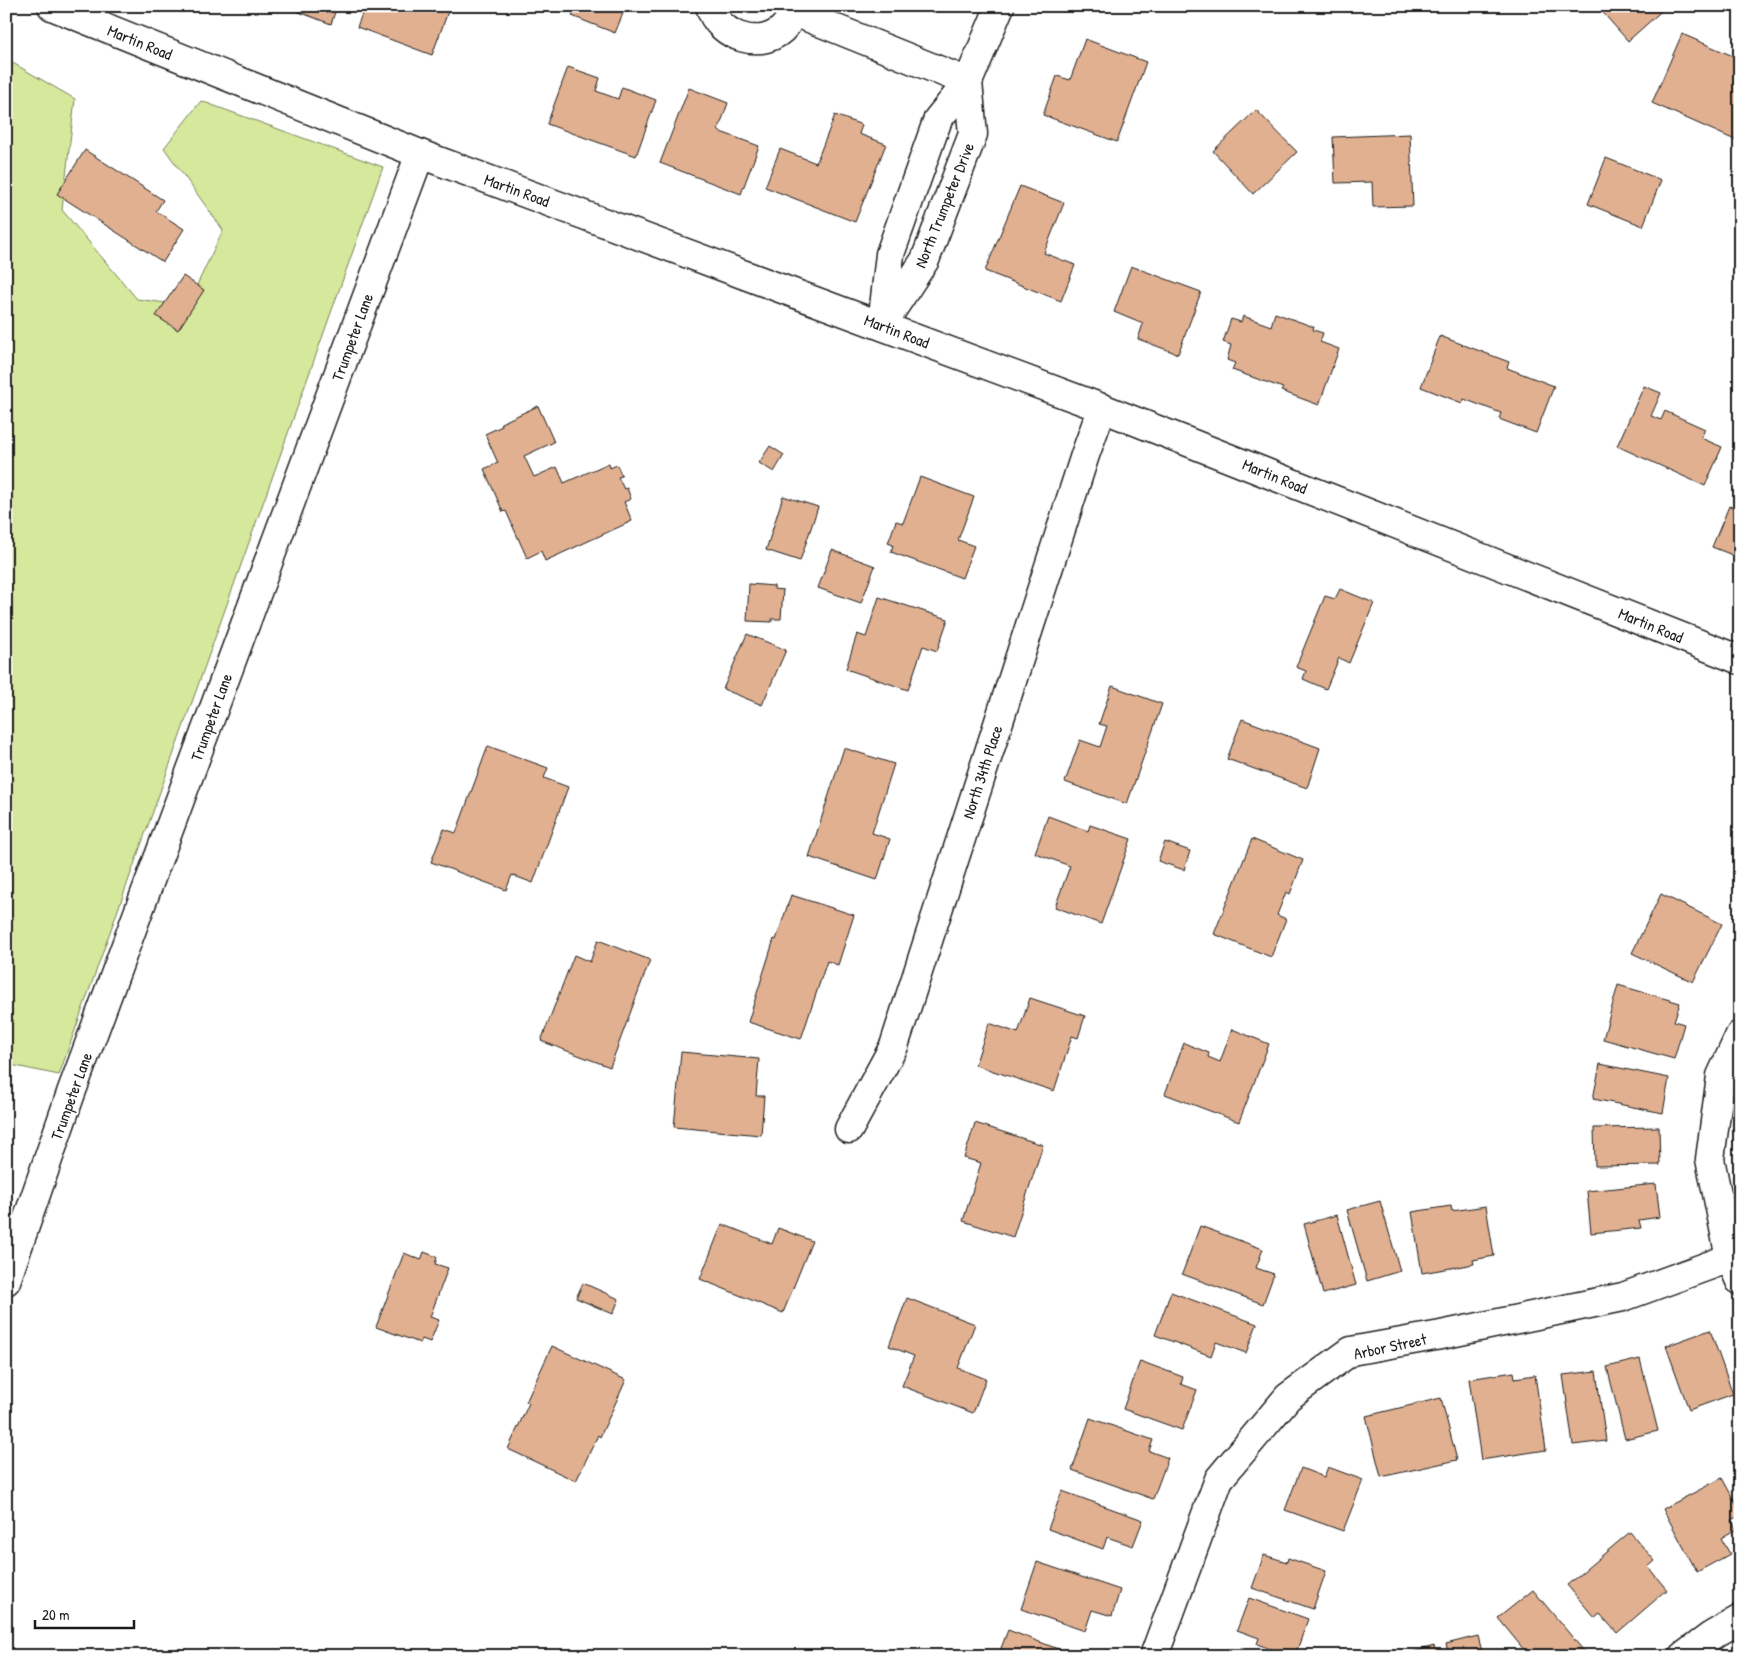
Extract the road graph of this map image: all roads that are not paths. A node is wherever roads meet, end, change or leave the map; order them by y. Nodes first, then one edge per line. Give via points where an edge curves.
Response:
1 (52, 6) edge
2 (710, 6) edge
3 (1000, 6) edge
4 (793, 9) edge
5 (968, 82) junction
6 (420, 154) junction
7 (882, 325) junction
8 (1102, 408) junction
9 (1740, 660) edge
10 (1740, 1035) edge
11 (849, 1129) dead end
12 (1735, 1270) edge
13 (6, 1281) edge
14 (1740, 1619) edge
15 (1154, 1656) edge
16 (1684, 1656) edge

1 - 6 street, Martin Road
2 - 4 street via 722,27 737,36 754,40 771,36 786,25
3 - 5 street, North Trumpeter Drive
4 - 5 street
5 - 7 street, North Trumpeter Drive via 938,119 893,245
5 - 7 street, North Trumpeter Drive via 973,134 925,260
6 - 7 street, Martin Road
6 - 13 street, Trumpeter Lane via 71,1094
7 - 8 street, Martin Road
8 - 9 street, Martin Road
8 - 11 street, North 34th Place via 1078,473 894,1046
10 - 12 street via 1721,1076 1710,1159
12 - 15 street, Arbor Street via 1685,1276 1623,1297 1351,1351 1288,1398 1219,1479
14 - 16 street

